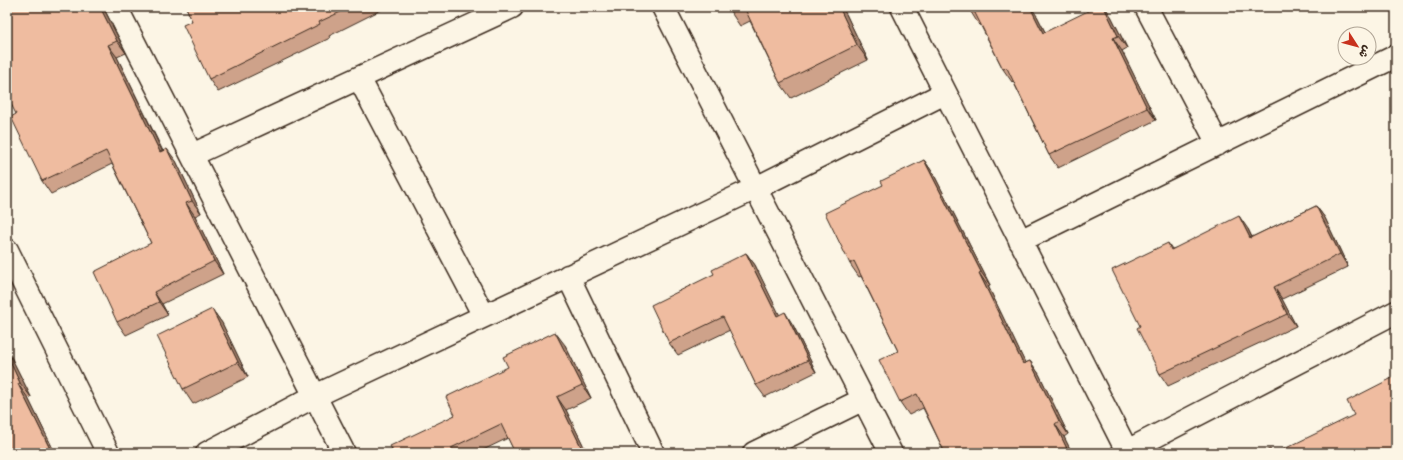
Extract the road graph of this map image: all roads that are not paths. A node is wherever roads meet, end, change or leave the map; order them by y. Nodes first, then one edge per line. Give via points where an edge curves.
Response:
1 (116, 7) edge
2 (512, 7) edge
3 (663, 7) edge
4 (902, 7) edge
5 (1146, 7) edge
6 (1396, 56) edge
7 (359, 78) junction
8 (945, 93) junction
9 (1218, 144) junction
10 (192, 155) junction
11 (756, 188) junction
12 (1020, 241) junction
13 (7, 250) edge
14 (568, 276) junction
15 (1396, 312) edge
16 (484, 316) junction
17 (315, 396) junction
18 (864, 399) junction
19 (1127, 452) edge
20 (108, 453) edge
21 (207, 453) edge
22 (344, 453) edge
23 (653, 453) edge
24 (754, 453) edge
25 (891, 453) edge

1 - 10 street
2 - 7 street
3 - 11 street
4 - 8 street
5 - 9 street
6 - 9 street
7 - 10 street
7 - 16 street
8 - 11 street
8 - 12 street
9 - 12 street
10 - 17 street
11 - 14 street
11 - 18 street
12 - 19 street
13 - 20 street
14 - 16 street
14 - 23 street
15 - 19 street
16 - 17 street
17 - 21 street
17 - 22 street
18 - 24 street
18 - 25 street

